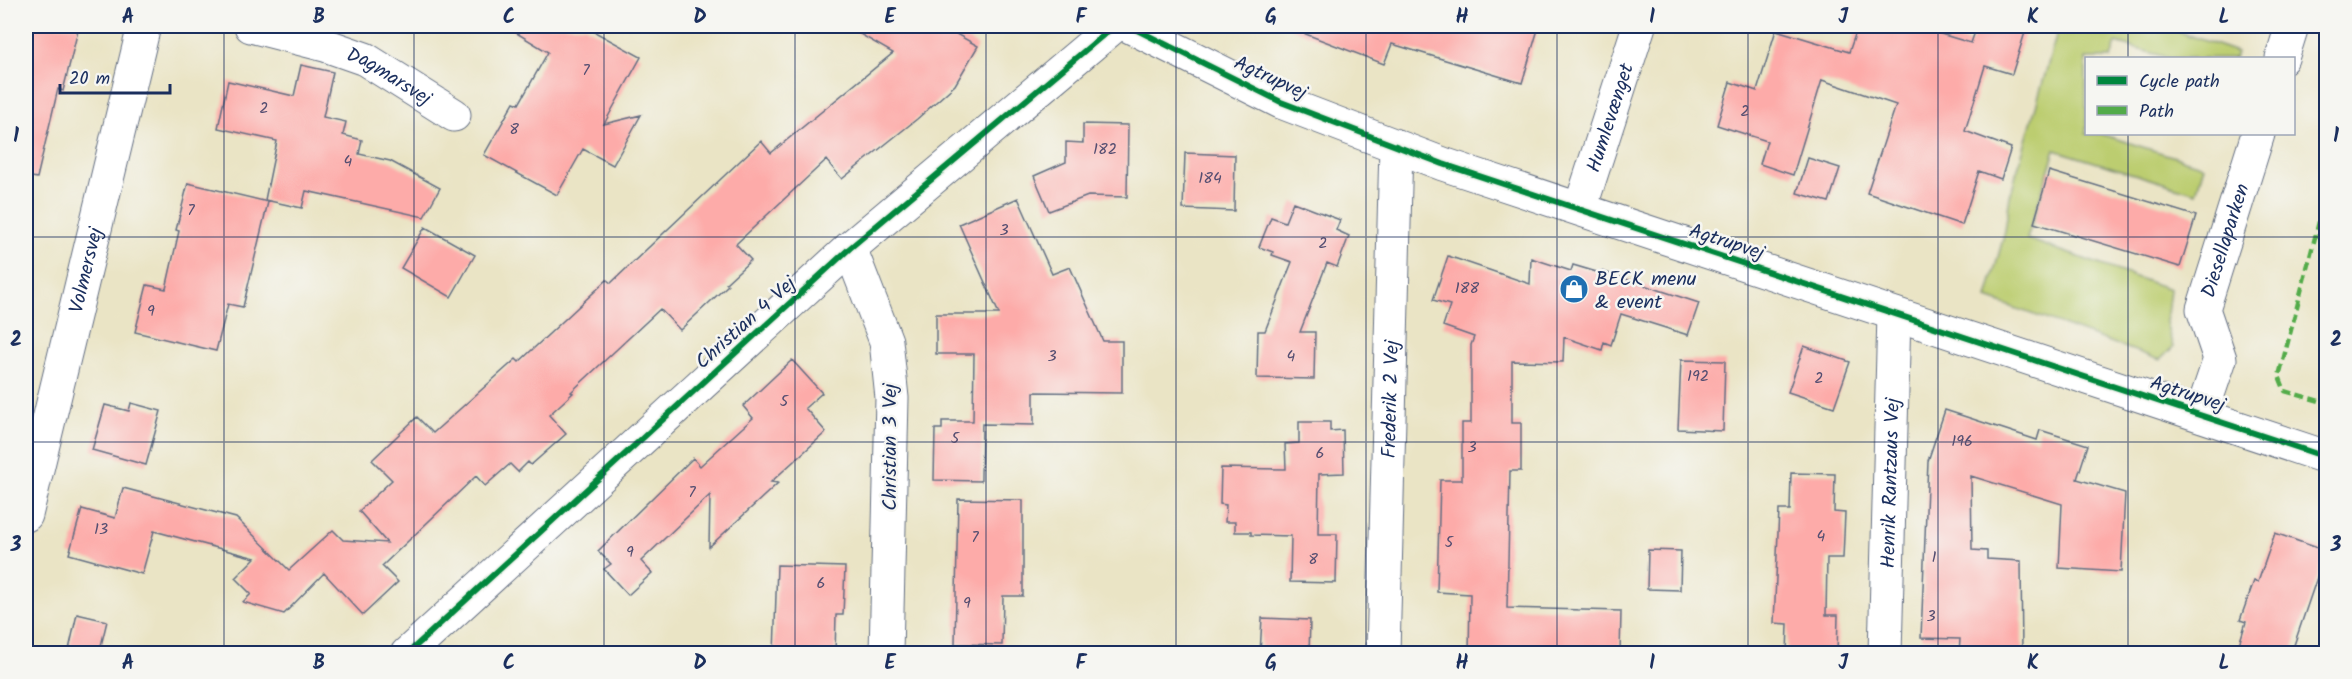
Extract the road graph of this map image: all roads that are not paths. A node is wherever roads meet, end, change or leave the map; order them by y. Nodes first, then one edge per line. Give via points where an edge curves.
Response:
1 (144, 26) edge
2 (251, 26) edge
3 (1114, 26) edge
4 (1128, 26) edge
5 (1639, 26) edge
6 (2292, 26) edge
7 (2282, 57) edge
8 (454, 115) dead end
9 (2259, 135) edge
10 (1396, 146) junction
11 (1580, 209) junction
12 (849, 248) junction
13 (1894, 314) junction
14 (2201, 415) junction
15 (2326, 457) edge
16 (26, 515) edge
17 (407, 654) edge
18 (886, 654) edge
19 (1383, 654) edge
20 (1885, 654) edge

1 - 16 street, Volmersvej
2 - 8 street, Dagmarsvej via 365,59
3 - 12 street, Christian 4 Vej
4 - 10 street, Agtrupvej via 1281,102
5 - 11 street, Humlevænget
6 - 7 street
9 - 14 street, Diesellaparken via 2204,309 2220,359
10 - 11 street, Agtrupvej
10 - 19 street, Frederik 2 Vej
11 - 13 street, Agtrupvej
12 - 17 street, Christian 4 Vej
12 - 18 street, Christian 3 Vej via 886,341 892,398
13 - 14 street, Agtrupvej
13 - 20 street, Henrik Rantzaus Vej
14 - 15 street, Agtrupvej

